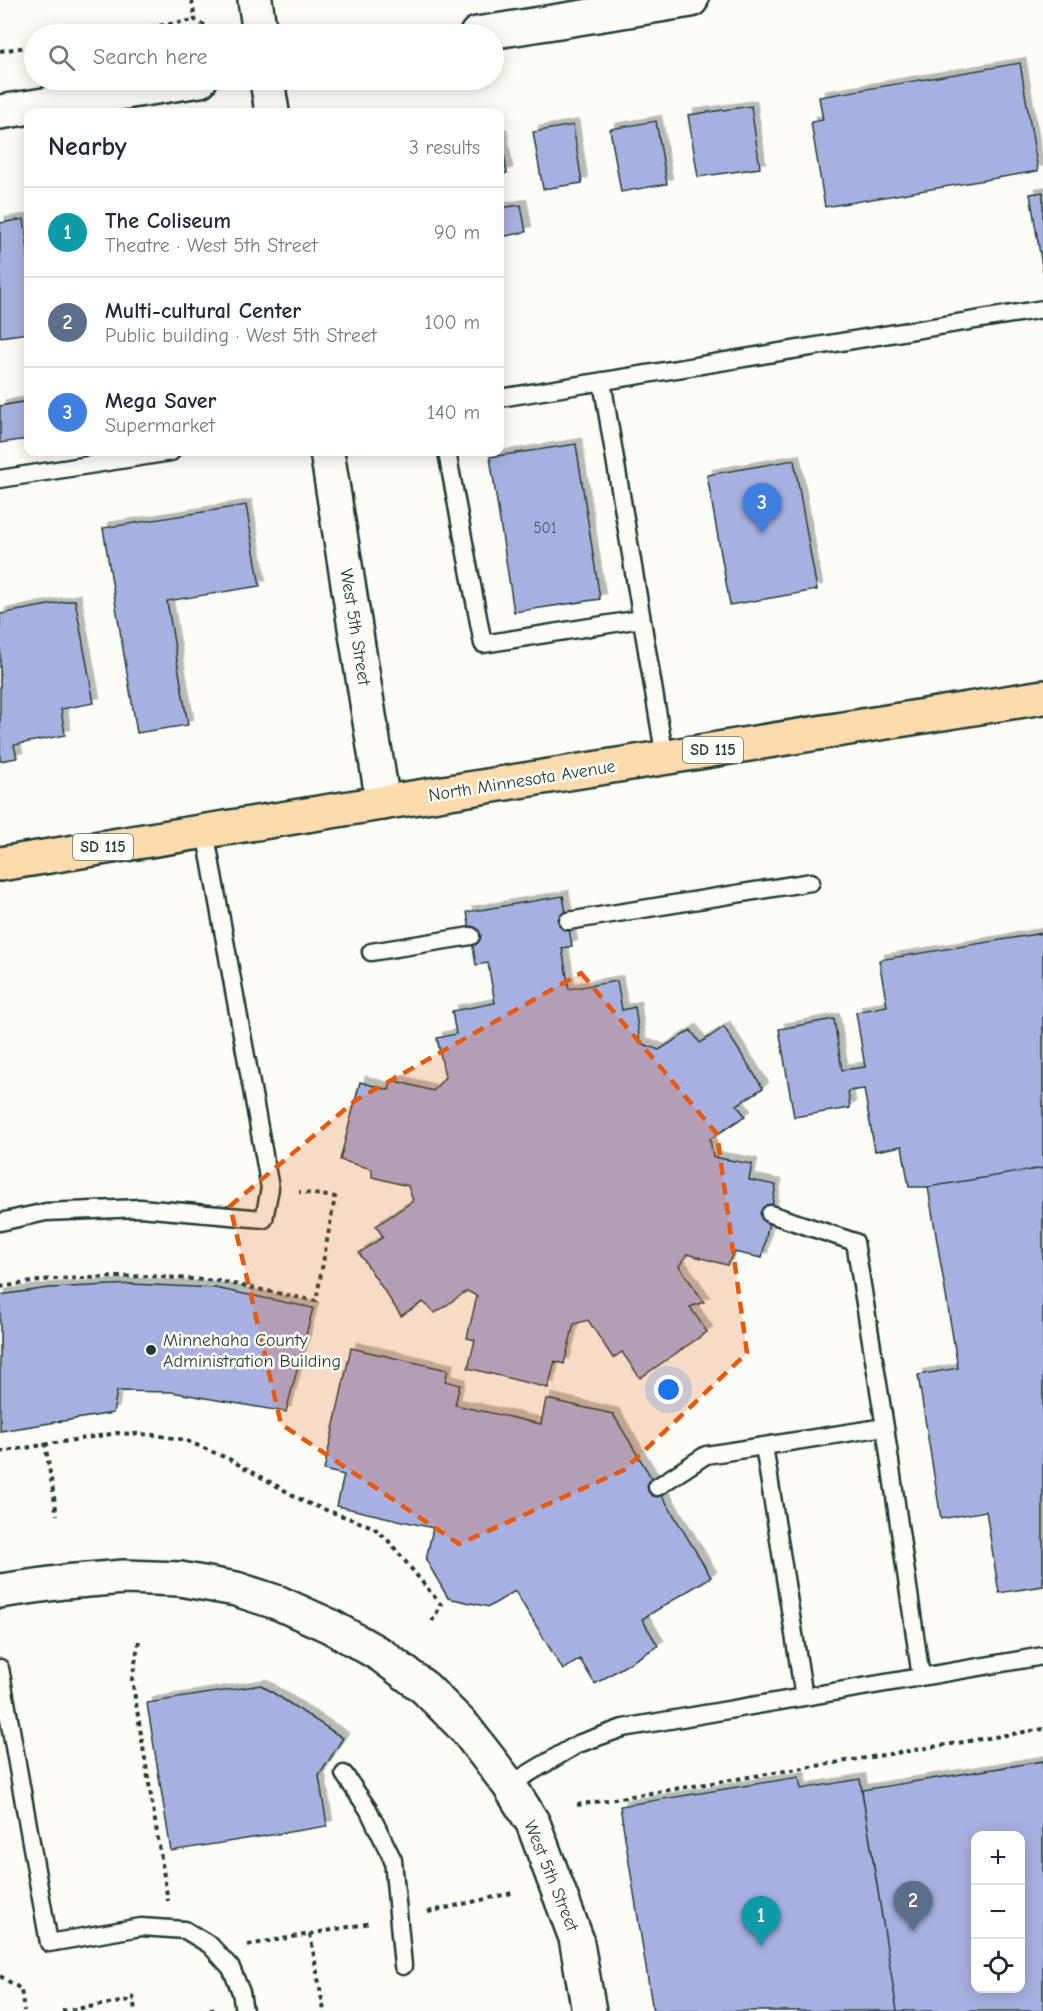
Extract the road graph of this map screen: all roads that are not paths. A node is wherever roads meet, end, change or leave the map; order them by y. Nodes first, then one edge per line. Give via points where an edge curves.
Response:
1 (255, 0) edge
2 (691, 0) edge
3 (259, 24) edge
4 (504, 30) edge
5 (138, 90) edge
6 (269, 90) edge
7 (24, 108) edge
8 (25, 108) edge
9 (271, 108) edge
10 (0, 112) edge
11 (1043, 309) edge
12 (602, 381) junction
13 (504, 397) edge
14 (146, 456) edge
15 (328, 456) edge
16 (448, 456) edge
17 (0, 479) edge
18 (641, 619) junction
19 (1043, 697) edge
20 (665, 758) junction
21 (383, 803) junction
22 (205, 831) junction
23 (0, 864) edge
24 (811, 882) dead end
25 (568, 921) dead end
26 (471, 936) dead end
27 (371, 952) dead end
28 (770, 1214) dead end
29 (0, 1222) edge
30 (885, 1427) junction
31 (764, 1446) junction
32 (657, 1487) dead end
33 (0, 1591) edge
34 (1043, 1656) edge
35 (0, 1668) edge
36 (921, 1677) junction
37 (804, 1697) junction
38 (344, 1774) dead end
39 (509, 1785) junction
40 (403, 1966) dead end
41 (244, 2011) edge
42 (589, 2011) edge

1 - 3 street
2 - 4 street
5 - 8 street
6 - 9 street
7 - 10 street
11 - 12 lane
12 - 13 lane
12 - 18 lane
14 - 17 lane
15 - 21 street, West 5th Street
16 - 18 lane via 483,644
18 - 20 lane
19 - 20 main road, North Minnesota Avenue / SD 115
20 - 21 main road, North Minnesota Avenue / SD 115
21 - 22 main road, North Minnesota Avenue / SD 115
22 - 23 main road, North Minnesota Avenue / SD 115
22 - 29 lane via 270,1188 264,1219 140,1208 45,1212
24 - 25 lane
26 - 27 lane
28 - 30 lane via 855,1242
30 - 31 lane
30 - 36 lane
31 - 32 lane via 706,1455
31 - 37 lane
33 - 39 street, West 5th Street via 124,1577 180,1579 236,1589 279,1603 381,1655 433,1696 465,1728
34 - 36 lane
35 - 41 lane via 49,1943 141,1927 185,1930 210,1945 231,1968
36 - 37 lane
37 - 39 lane via 623,1728 578,1744
38 - 40 lane via 368,1809 393,1860
39 - 42 street, West 5th Street via 532,1823 576,1938

